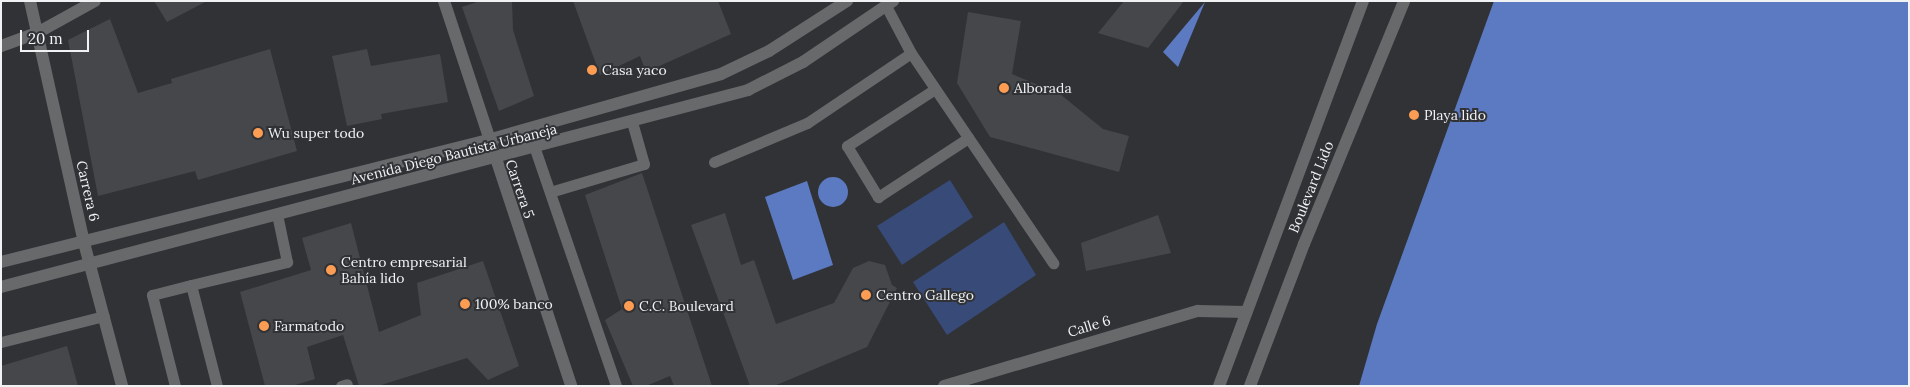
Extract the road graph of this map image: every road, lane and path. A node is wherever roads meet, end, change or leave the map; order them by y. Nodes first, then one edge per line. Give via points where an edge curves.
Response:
1 (30, 1) edge
2 (95, 1) edge
3 (444, 1) edge
4 (847, 1) edge
5 (1363, 1) edge
6 (1404, 1) edge
7 (887, 3) edge
8 (37, 33) junction
9 (1, 46) edge
10 (910, 53) junction
11 (935, 90) junction
12 (632, 122) junction
13 (968, 138) junction
14 (488, 140) junction
15 (535, 149) junction
16 (494, 158) junction
17 (714, 162) dead end
18 (550, 192) junction
19 (277, 214) junction
20 (83, 239) junction
21 (1, 262) edge
22 (90, 262) junction
23 (1053, 263) dead end
24 (191, 285) junction
25 (1, 287) edge
26 (1246, 312) junction
27 (104, 316) junction
28 (1, 342) edge
29 (122, 386) edge
30 (175, 386) edge
31 (217, 386) edge
32 (571, 386) edge
33 (616, 386) edge
34 (944, 386) edge
35 (1219, 386) edge
36 (1250, 386) edge

1 - 8 street, Carrera 6
2 - 8 street
3 - 14 street, Carrera 5
4 - 14 street, Avenida Diego Bautista Urbaneja via 770,52 721,74
5 - 26 street, Boulevard Lido
6 - 36 street, Boulevard Lido via 1304,244
7 - 10 lane
7 - 12 street, Avenida Diego Bautista Urbaneja via 803,62 748,90
8 - 9 street
8 - 20 street, Carrera 6
10 - 11 lane
10 - 17 lane via 808,123
11 - 13 lane
11 - 13 lane via 847,146 878,197
12 - 15 street, Avenida Diego Bautista Urbaneja
12 - 18 lane via 644,164
13 - 23 lane
14 - 16 street, Carrera 5
14 - 20 street, Avenida Diego Bautista Urbaneja
15 - 16 street, Avenida Diego Bautista Urbaneja
15 - 18 lane
16 - 19 street, Avenida Diego Bautista Urbaneja
16 - 32 street, Carrera 5
18 - 33 lane
19 - 22 street, Avenida Diego Bautista Urbaneja
19 - 24 lane via 287,262
20 - 21 street, Avenida Diego Bautista Urbaneja
20 - 22 street, Carrera 6
22 - 25 street, Avenida Diego Bautista Urbaneja
22 - 27 street, Carrera 6
24 - 30 lane via 152,295
24 - 31 lane
26 - 34 street, Calle 6 via 1198,311
26 - 35 street, Boulevard Lido
27 - 28 lane
27 - 29 street, Carrera 6

